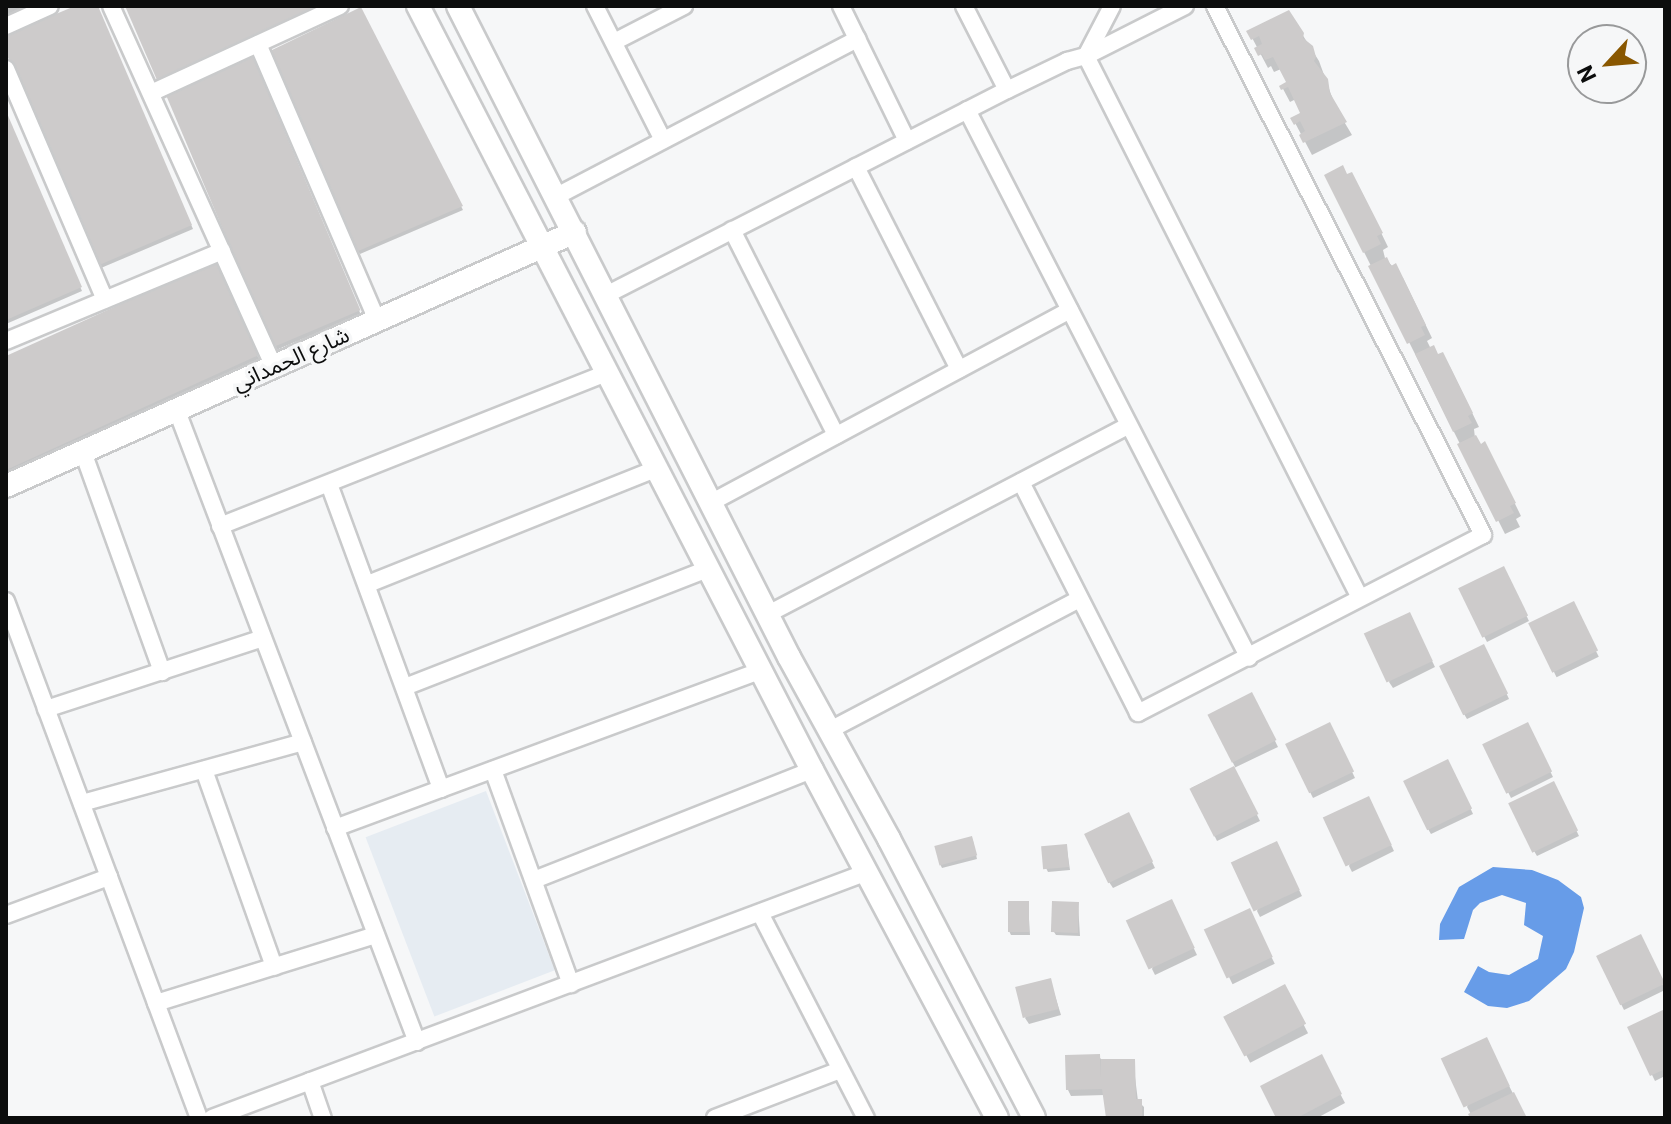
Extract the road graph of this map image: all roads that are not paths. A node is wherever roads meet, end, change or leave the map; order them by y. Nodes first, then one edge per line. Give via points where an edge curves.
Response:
1 (50, 6) edge
2 (111, 6) edge
3 (340, 6) edge
4 (418, 6) edge
5 (458, 6) edge
6 (595, 6) edge
7 (684, 6) edge
8 (841, 6) edge
9 (1112, 6) edge
10 (1185, 6) edge
11 (1215, 6) edge
12 (966, 7) edge
13 (6, 26) edge
14 (857, 39) junction
15 (614, 42) junction
16 (258, 44) junction
17 (1086, 56) junction
18 (6, 69) edge
19 (1007, 90) junction
20 (151, 93) junction
21 (967, 110) junction
22 (663, 140) junction
23 (907, 141) junction
24 (856, 167) junction
25 (557, 196) junction
26 (732, 230) junction
27 (575, 232) junction
28 (543, 249) junction
29 (222, 251) junction
30 (608, 294) junction
31 (105, 300) junction
32 (1070, 310) junction
33 (377, 320) junction
34 (6, 341) edge
35 (274, 367) junction
36 (959, 369) junction
37 (607, 373) junction
38 (177, 411) junction
39 (1129, 425) junction
40 (836, 435) junction
41 (83, 452) junction
42 (656, 469) junction
43 (1021, 482) junction
44 (329, 484) junction
45 (6, 486) edge
46 (712, 502) junction
47 (220, 526) junction
48 (708, 569) junction
49 (368, 584) junction
50 (1359, 596) junction
51 (1080, 599) junction
52 (6, 601) edge
53 (768, 614) junction
54 (12, 638) edge
55 (263, 638) junction
56 (1249, 658) junction
57 (761, 670) junction
58 (162, 672) junction
59 (405, 687) junction
60 (46, 709) junction
61 (830, 730) junction
62 (303, 742) junction
63 (204, 770) junction
64 (493, 770) junction
65 (812, 770) junction
66 (441, 789) junction
67 (82, 803) junction
68 (335, 828) junction
69 (889, 839) junction
70 (867, 872) junction
71 (109, 877) junction
72 (534, 880) junction
73 (760, 913) junction
74 (6, 915) edge
75 (376, 935) junction
76 (274, 967) junction
77 (571, 984) junction
78 (156, 1003) junction
79 (417, 1042) junction
80 (840, 1070) junction
81 (310, 1081) junction
82 (199, 1118) edge
83 (212, 1118) edge
84 (323, 1118) edge
85 (715, 1118) edge
86 (866, 1118) edge
87 (997, 1118) edge
88 (1034, 1118) edge

1 - 13 street
2 - 20 street
3 - 16 street
4 - 28 street
5 - 25 street
6 - 15 street
7 - 15 street
8 - 14 street
9 - 17 street
10 - 17 street
11 - 50 street via 1483,535
12 - 19 street
14 - 22 street
14 - 23 street
15 - 22 street
16 - 20 street
16 - 33 street
17 - 19 street
17 - 50 street
18 - 31 street
19 - 21 street
20 - 29 street
21 - 23 street
21 - 32 street
22 - 25 street
23 - 24 street
24 - 26 street
24 - 36 street
25 - 27 street
26 - 30 street
26 - 40 street
27 - 28 street, شارع الحمداني
27 - 30 street
28 - 33 street, شارع الحمداني
28 - 37 street
29 - 31 street
29 - 35 street
30 - 46 street
31 - 34 street
32 - 36 street
32 - 39 street
33 - 35 street, شارع الحمداني
35 - 38 street, شارع الحمداني
36 - 40 street
37 - 42 street
37 - 44 street
38 - 41 street, شارع الحمداني
38 - 47 street
39 - 43 street
39 - 56 street
40 - 46 street
41 - 45 street, شارع الحمداني
41 - 58 street
42 - 48 street
42 - 49 street
43 - 51 street
43 - 53 street
44 - 47 street
44 - 49 street
46 - 53 street
47 - 55 street
48 - 57 street
48 - 59 street
49 - 59 street
50 - 56 street
51 - 56 street via 1138,713
51 - 61 street
52 - 54 street
53 - 61 street
54 - 60 street
55 - 58 street
55 - 62 street
57 - 64 street
57 - 65 street
58 - 60 street
59 - 66 street
60 - 67 street
61 - 69 street
62 - 63 street
62 - 68 street
63 - 67 street
63 - 76 street
64 - 66 street
64 - 72 street
65 - 70 street
65 - 72 street
66 - 68 street
67 - 71 street
68 - 75 street
69 - 70 street via 883,858
69 - 88 street
70 - 73 street
70 - 87 street
71 - 74 street
71 - 78 street
72 - 77 street
73 - 77 street
73 - 80 street
75 - 76 street
75 - 79 street
76 - 78 street
77 - 79 street
78 - 82 street
79 - 81 street
80 - 85 street
80 - 86 street
81 - 83 street
81 - 84 street

